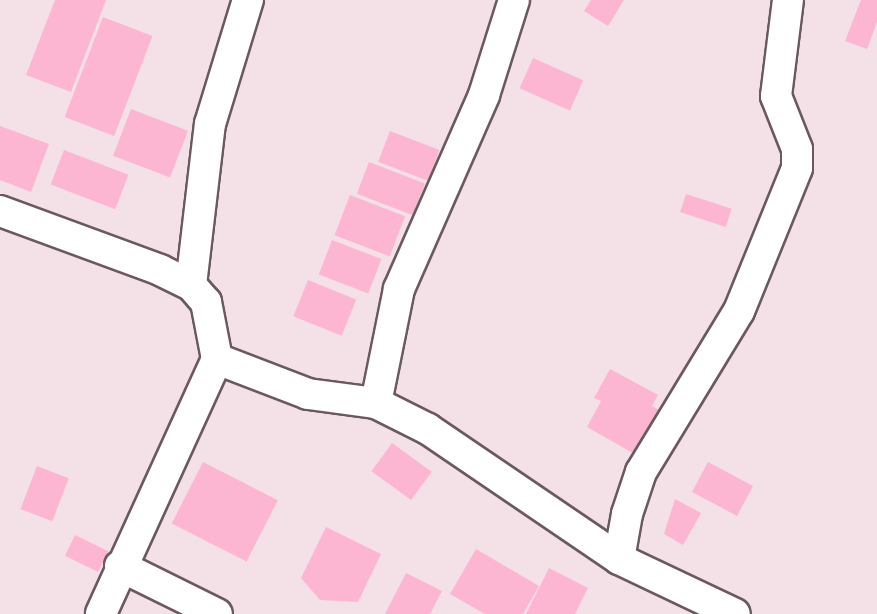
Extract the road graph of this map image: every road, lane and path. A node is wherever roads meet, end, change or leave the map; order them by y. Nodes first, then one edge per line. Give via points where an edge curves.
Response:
1 (248, 0) edge
2 (514, 0) edge
3 (788, 0) edge
4 (0, 211) edge
5 (191, 285) junction
6 (217, 359) junction
7 (376, 403) junction
8 (619, 559) junction
9 (120, 566) junction
10 (102, 614) edge
11 (217, 614) edge
12 (735, 614) edge

1 - 5 street via 210,124
2 - 7 street via 484,95 399,289
3 - 8 street via 776,96 797,149 797,168 739,312 642,472 627,514
4 - 5 street
5 - 6 street via 206,302
6 - 7 street via 308,394
6 - 9 street
7 - 8 street via 428,429
8 - 12 street
9 - 10 street
9 - 11 street

